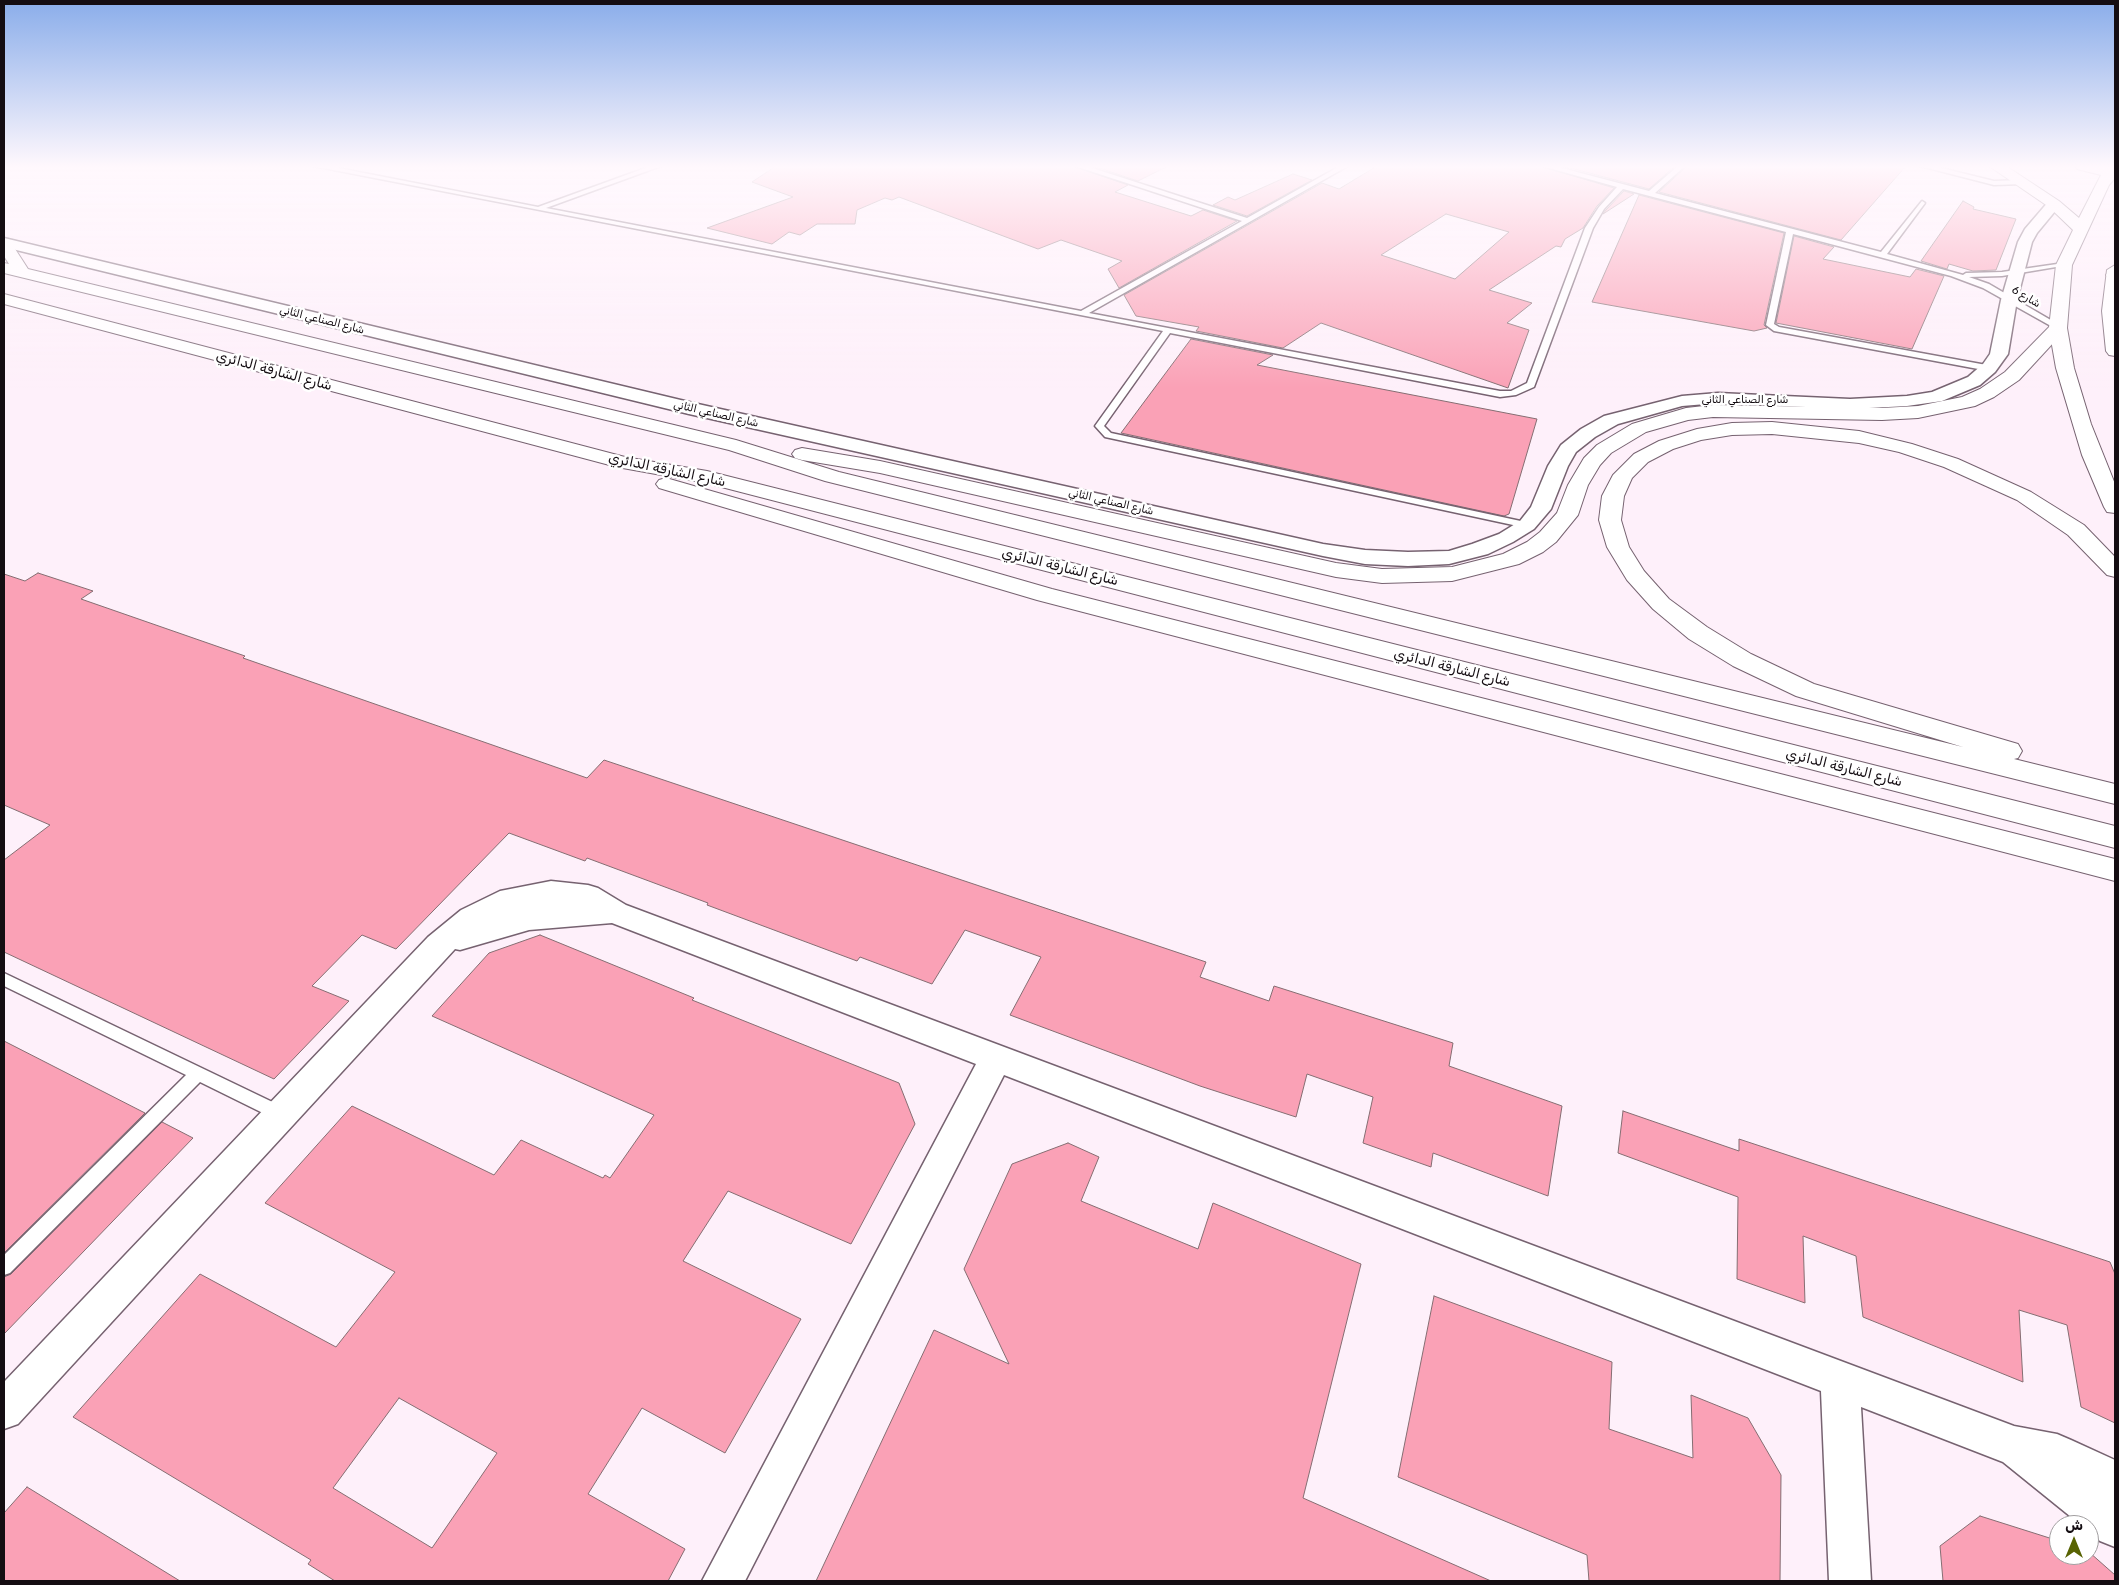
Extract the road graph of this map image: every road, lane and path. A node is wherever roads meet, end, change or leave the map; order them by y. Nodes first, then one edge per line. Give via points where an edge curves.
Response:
1 (698, 240) edge
2 (1214, 240) edge
3 (1585, 240) edge
4 (1788, 240) edge
5 (1823, 240) edge
6 (1894, 240) edge
7 (2027, 240) edge
8 (2076, 240) edge
9 (4, 244) edge
10 (1882, 256) junction
11 (2064, 265) junction
12 (13, 270) edge
13 (2016, 272) junction
14 (1954, 274) junction
15 (2115, 274) edge
16 (4, 299) edge
17 (2009, 300) junction
18 (1081, 314) junction
19 (2058, 328) junction
20 (1167, 331) junction
21 (2115, 351) edge
22 (1989, 368) junction
23 (736, 446) junction
24 (624, 463) junction
25 (2115, 507) edge
26 (1527, 525) junction
27 (2115, 570) edge
28 (2109, 793) edge
29 (2115, 837) edge
30 (2115, 870) edge
31 (4, 979) edge
32 (996, 1058) junction
33 (198, 1074) junction
34 (281, 1114) junction
35 (4, 1267) edge
36 (1840, 1380) junction
37 (4, 1410) edge
38 (2014, 1446) junction
39 (2115, 1484) edge
40 (2115, 1526) edge
41 (724, 1581) edge
42 (1850, 1581) edge

1 - 18 lane
2 - 18 lane
3 - 20 lane via 1534,379 1524,390 1500,394 1485,392
4 - 22 lane via 1770,325 1776,329
5 - 10 lane, شارع 6
6 - 10 lane
7 - 13 street, شارع الصناعي الثاني
8 - 11 main road
9 - 12 main road
9 - 26 street, شارع الصناعي الثاني via 689,408 1323,550 1365,557 1449,557 1480,549
10 - 14 lane, شارع 6
11 - 13 lane, شارع 6
11 - 19 main road
12 - 23 main road
13 - 14 lane, شارع 6
13 - 17 street, شارع الصناعي الثاني
14 - 17 lane, شارع 6 via 1986,286
15 - 21 main road via 2110,311
16 - 24 main road, شارع الشارقة الدائري
17 - 19 lane, شارع 6
17 - 22 street, شارع الصناعي الثاني via 1999,354
18 - 20 lane
19 - 23 main road via 2012,376 1968,402 1918,412 1882,414 1713,410 1639,428 1591,462 1566,514 1548,537 1511,559 1452,574 1382,576 1336,570 872,465
19 - 25 main road via 2065,368 2081,424
20 - 26 lane via 1099,426 1108,435
22 - 26 street, شارع الصناعي الثاني via 1956,390 1907,401 1850,404 1718,398 1682,401 1619,418 1588,433 1568,449 1541,509
23 - 28 main road via 832,477
24 - 29 main road, شارع الشارقة الدائري via 707,477
24 - 30 main road via 683,491 1045,595
27 - 28 main road via 2076,530 2024,496 1951,463 1859,438 1798,430 1732,429 1697,435 1666,445 1641,458 1623,476 1612,496 1610,520 1618,547 1635,575 1661,604 1698,633 1742,660 1805,690 1996,746
31 - 33 lane
32 - 34 street via 616,913 573,913 529,918 438,946
32 - 36 street
32 - 41 street
33 - 34 lane
33 - 35 lane
34 - 37 street
36 - 38 street
36 - 42 street
38 - 39 street via 2057,1454
38 - 40 street

